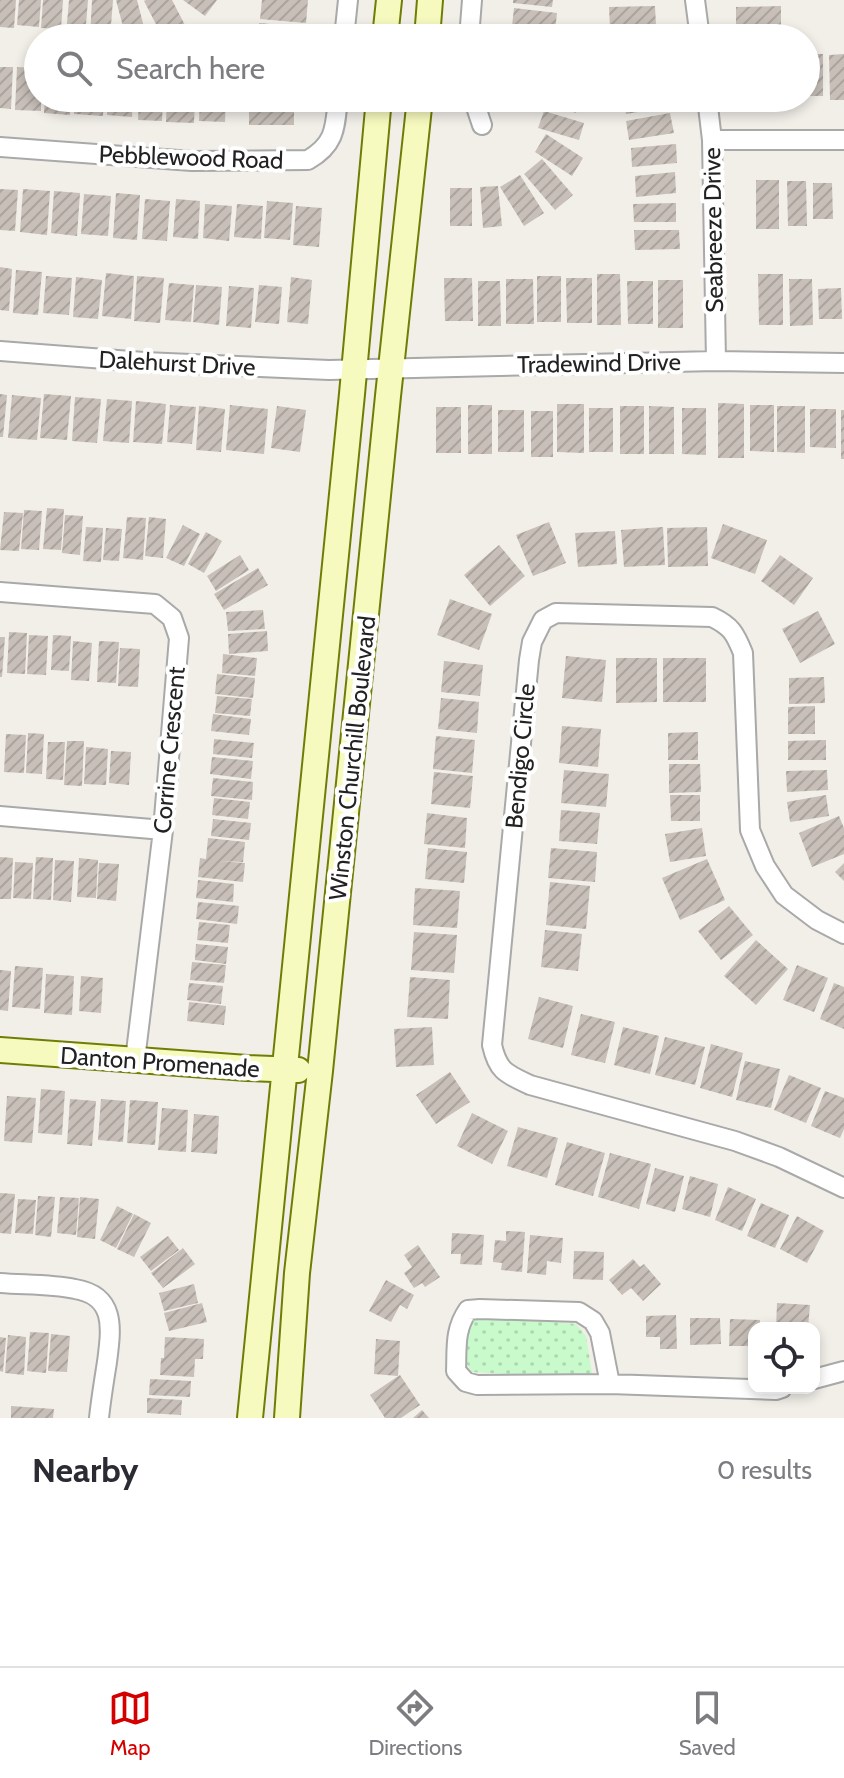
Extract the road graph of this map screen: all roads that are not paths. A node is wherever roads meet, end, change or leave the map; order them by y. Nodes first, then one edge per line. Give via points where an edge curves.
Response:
1 (348, 0) edge
2 (389, 0) edge
3 (430, 0) edge
4 (472, 0) edge
5 (695, 0) edge
6 (345, 24) edge
7 (386, 24) edge
8 (428, 24) edge
9 (470, 24) edge
10 (698, 24) edge
11 (337, 112) edge
12 (378, 112) edge
13 (419, 112) edge
14 (478, 112) edge
15 (709, 112) edge
16 (482, 125) dead end
17 (712, 140) junction
18 (844, 140) edge
19 (0, 147) edge
20 (0, 351) edge
21 (716, 361) junction
22 (844, 363) edge
23 (392, 368) junction
24 (354, 370) junction
25 (0, 592) edge
26 (0, 816) edge
27 (163, 830) junction
28 (844, 934) edge
29 (0, 1050) edge
30 (135, 1060) junction
31 (284, 1070) junction
32 (320, 1071) junction
33 (844, 1188) edge
34 (0, 1283) edge
35 (844, 1371) edge
36 (820, 1377) edge
37 (610, 1384) junction
38 (748, 1389) edge
39 (99, 1418) edge
40 (250, 1418) edge
41 (287, 1418) edge

1 - 6 street
2 - 7 main road
3 - 8 main road
4 - 9 street
5 - 10 street
11 - 19 street, Pebblewood Road via 328,145 308,160 192,161
12 - 24 main road, Winston Churchill Boulevard
13 - 23 main road, Winston Churchill Boulevard
14 - 16 street
15 - 17 street, Seabreeze Drive
17 - 18 street
17 - 21 street, Seabreeze Drive
20 - 24 street, Dalehurst Drive
21 - 22 street, Tradewind Drive
21 - 23 street, Tradewind Drive
23 - 24 street, Tradewind Drive
23 - 32 main road, Winston Churchill Boulevard
24 - 31 main road, Winston Churchill Boulevard
25 - 27 street, Corrine Crescent via 155,604 172,618 179,638
26 - 27 street
27 - 30 street, Corrine Crescent
28 - 33 street, Bendigo Circle via 784,895 750,830 743,653 727,624 712,617 556,613 543,620 529,660 492,1045 496,1061 505,1073 530,1085 735,1141
29 - 30 main road, Danton Promenade
30 - 31 main road, Danton Promenade
31 - 32 main road, Danton Promenade
31 - 40 main road, Winston Churchill Boulevard
32 - 41 main road, Winston Churchill Boulevard
34 - 39 street via 76,1289 101,1302 111,1331
35 - 36 street
37 - 37 street via 600,1333 579,1312 480,1309 468,1310 460,1321 456,1371 466,1382
37 - 38 street

